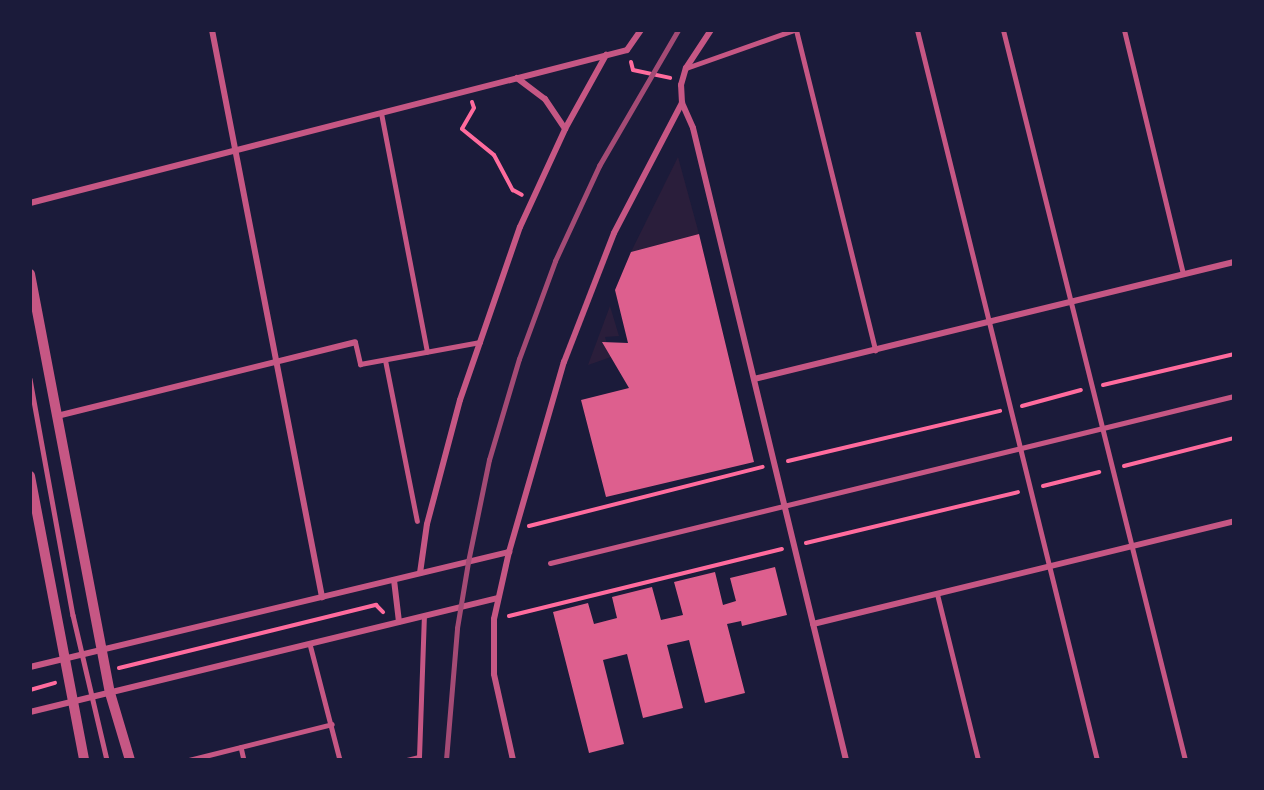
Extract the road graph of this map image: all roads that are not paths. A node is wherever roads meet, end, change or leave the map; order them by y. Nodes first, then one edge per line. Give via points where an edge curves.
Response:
1 (212, 30) edge
2 (641, 30) edge
3 (711, 30) edge
4 (795, 30) edge
5 (916, 30) edge
6 (1003, 30) edge
7 (1124, 30) edge
8 (606, 55) junction
9 (686, 68) junction
10 (517, 78) junction
11 (682, 103) junction
12 (381, 112) junction
13 (566, 129) junction
14 (235, 149) junction
15 (30, 203) edge
16 (1234, 262) edge
17 (30, 274) edge
18 (1184, 274) junction
19 (1071, 302) junction
20 (989, 322) junction
21 (355, 342) joint
22 (480, 342) junction
23 (875, 350) junction
24 (427, 352) junction
25 (385, 360) junction
26 (276, 361) junction
27 (30, 379) edge
28 (754, 379) junction
29 (1234, 396) edge
30 (57, 416) junction
31 (1102, 428) junction
32 (1020, 448) junction
33 (30, 477) edge
34 (784, 506) junction
35 (417, 521) dead end
36 (1234, 521) edge
37 (1131, 546) junction
38 (509, 552) junction
39 (550, 563) dead end
40 (1049, 566) junction
41 (420, 573) junction
42 (394, 580) junction
43 (937, 594) junction
44 (322, 597) junction
45 (497, 598) junction
46 (424, 616) junction
47 (396, 623) junction
48 (813, 624) junction
49 (310, 644) junction
50 (102, 650) junction
51 (82, 655) junction
52 (64, 659) junction
53 (30, 667) edge
54 (110, 693) junction
55 (91, 697) junction
56 (73, 702) junction
57 (30, 712) edge
58 (332, 724) junction
59 (241, 747) junction
60 (84, 760) edge
61 (107, 760) edge
62 (130, 760) edge
63 (189, 760) edge
64 (244, 760) edge
65 (340, 760) edge
66 (407, 760) edge
67 (513, 760) edge
68 (846, 760) edge
69 (978, 760) edge
70 (1097, 760) edge
71 (1185, 760) edge

1 - 14 street
2 - 8 street via 627,50
3 - 9 street
4 - 9 street
4 - 23 street
5 - 20 street
6 - 19 street
7 - 18 street
8 - 10 street
8 - 13 street
9 - 11 street via 681,85
10 - 12 street
10 - 13 street via 545,99
11 - 28 street via 693,128
11 - 38 street via 614,233 564,362
12 - 14 street
12 - 24 street
13 - 22 street via 532,200
14 - 15 street
14 - 26 street
16 - 18 street
17 - 30 street
18 - 19 street
19 - 20 street
19 - 31 street
20 - 23 street
20 - 32 street
21 - 25 street via 360,364
21 - 26 street
22 - 24 street
22 - 41 street via 427,524
23 - 28 street
24 - 25 street
25 - 35 street
26 - 30 street
26 - 44 street
27 - 51 lane
28 - 34 street
29 - 31 street
30 - 50 street
31 - 32 street
31 - 37 street
32 - 34 street
32 - 40 street
33 - 52 street
34 - 39 street
34 - 48 street
36 - 37 street
37 - 40 street
37 - 71 street
38 - 41 street
38 - 45 street
40 - 43 street
40 - 70 street
41 - 42 street
42 - 44 street
42 - 47 street
43 - 48 street
43 - 69 street
44 - 50 street
45 - 46 street
45 - 67 street via 494,674
46 - 47 street
46 - 66 lane via 419,757
47 - 49 street
48 - 68 street
49 - 54 street
49 - 58 lane
50 - 51 street
50 - 54 street
51 - 52 street
51 - 55 lane
52 - 53 street
52 - 56 street
54 - 55 street
54 - 62 street
55 - 56 street
55 - 61 lane
56 - 57 street
56 - 60 street
58 - 59 lane
58 - 65 lane
59 - 63 lane
59 - 64 lane

